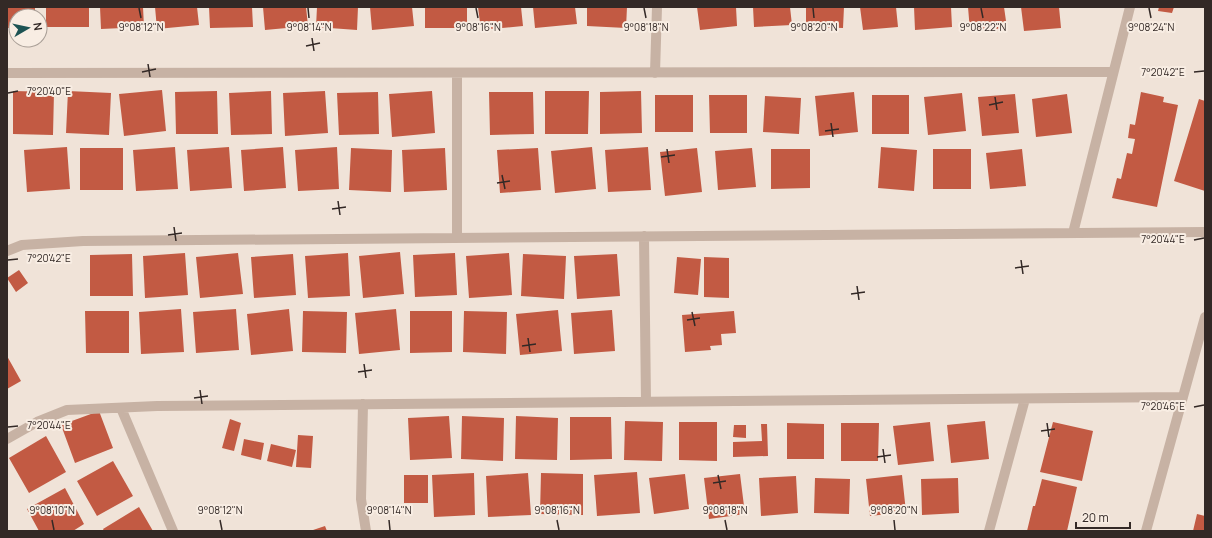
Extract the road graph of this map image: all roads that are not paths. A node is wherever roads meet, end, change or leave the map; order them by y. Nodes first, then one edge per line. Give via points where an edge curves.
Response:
1 (657, 7) edge
2 (1130, 7) edge
3 (1113, 72) junction
4 (457, 73) junction
5 (655, 73) junction
6 (7, 74) edge
7 (1205, 232) edge
8 (1073, 233) junction
9 (644, 236) junction
10 (457, 238) junction
11 (8, 247) edge
12 (1205, 317) edge
13 (1183, 397) junction
14 (1025, 399) junction
15 (646, 402) junction
16 (363, 404) junction
17 (121, 408) junction
18 (7, 439) edge
19 (173, 531) edge
20 (366, 531) edge
21 (989, 531) edge
22 (1146, 531) edge

1 - 5 street
2 - 3 street
3 - 5 street
3 - 8 street
4 - 5 street
4 - 6 street
4 - 10 street
7 - 8 street
8 - 9 street
9 - 10 street
9 - 15 street
10 - 11 street via 83,241
12 - 13 street
13 - 14 street
13 - 22 street
14 - 15 street
14 - 21 street
15 - 16 street
16 - 17 street
16 - 20 street via 361,499
17 - 18 street via 67,410 37,422
17 - 19 street

